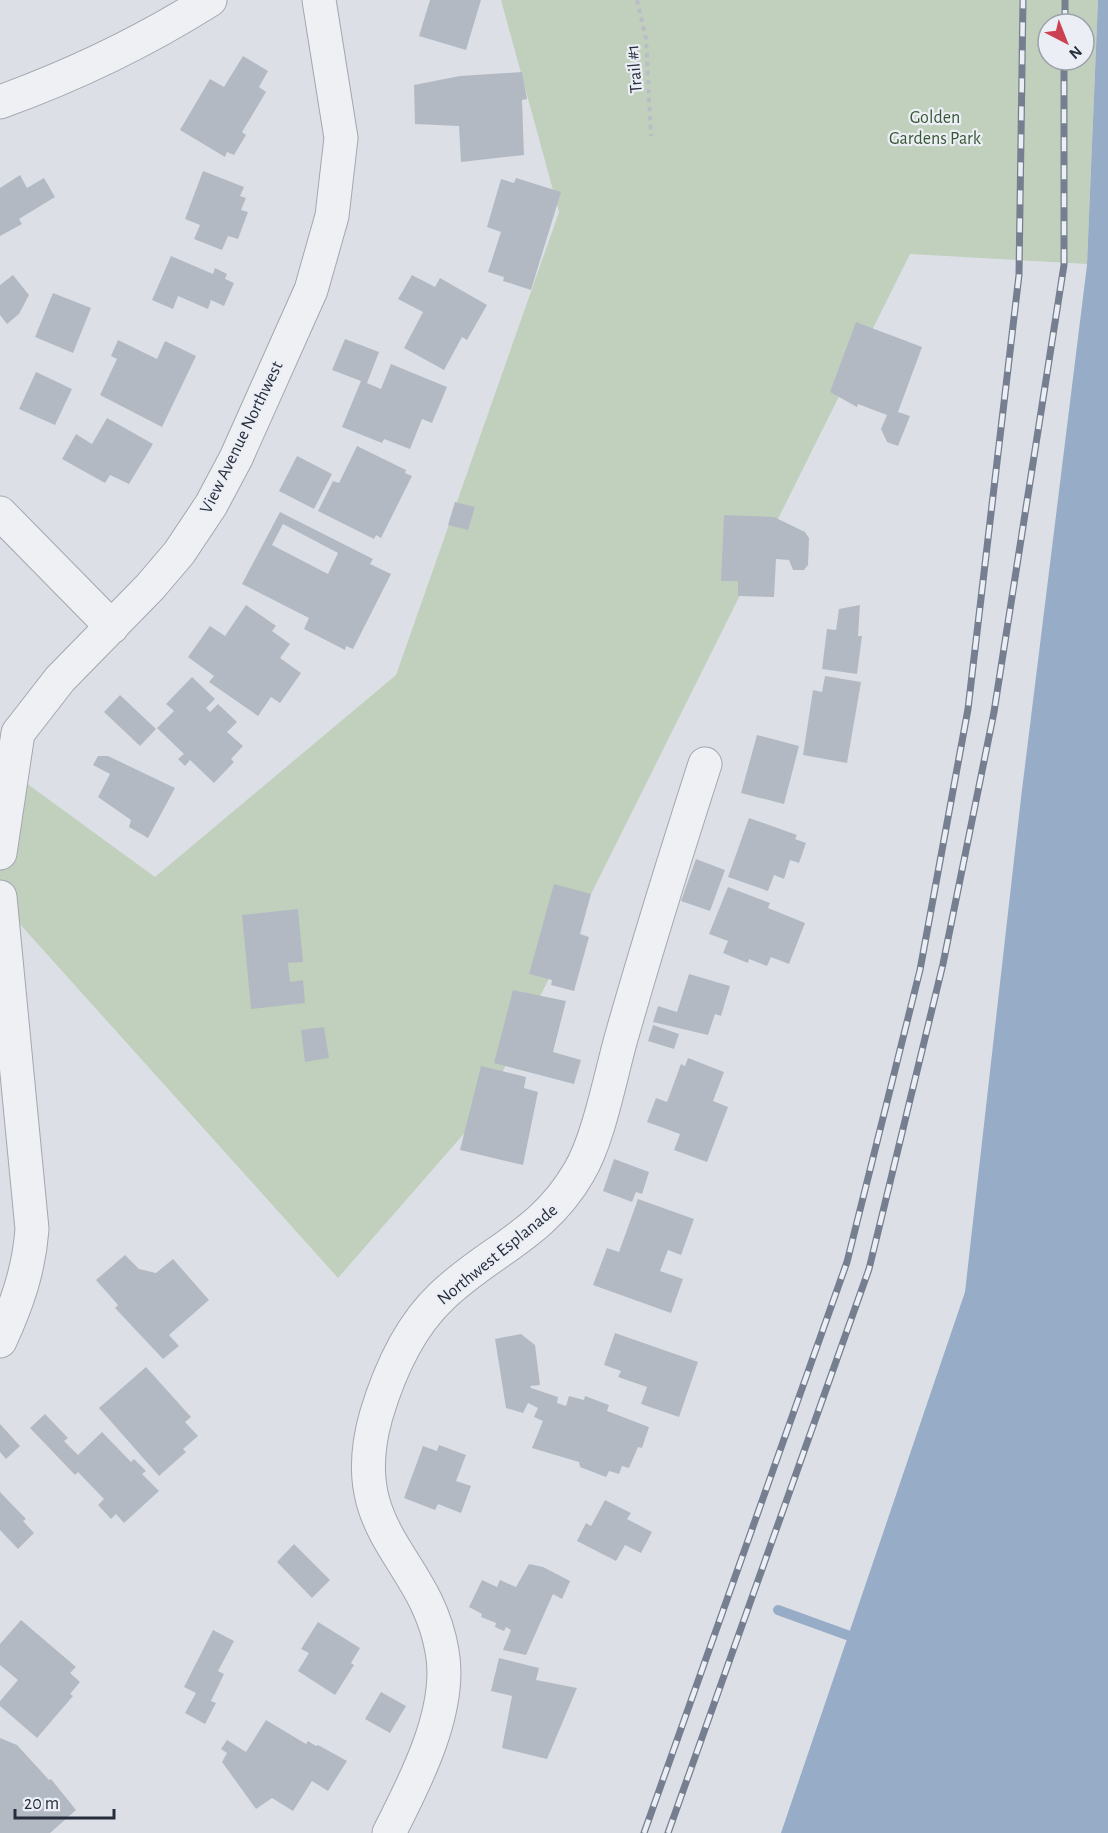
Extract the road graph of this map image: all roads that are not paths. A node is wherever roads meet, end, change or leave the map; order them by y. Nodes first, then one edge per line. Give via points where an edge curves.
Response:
1 (210, 0) edge
2 (319, 0) edge
3 (0, 102) edge
4 (0, 513) edge
5 (112, 627) junction
6 (705, 764) dead end
7 (0, 853) edge
8 (0, 897) edge
9 (0, 1341) edge
10 (389, 1833) edge

1 - 3 street via 58,79
2 - 5 street, View Avenue Northwest via 341,138 337,189 324,252 236,458 211,505 179,553
4 - 5 street
5 - 7 street, View Avenue Northwest via 60,679 18,734
6 - 10 street, Northwest Esplanade via 582,1168 552,1212 443,1294 427,1312 404,1346 376,1417 368,1461 373,1504 437,1629 443,1653 441,1701 431,1736 415,1782
8 - 9 street via 32,1229 30,1257 16,1308

